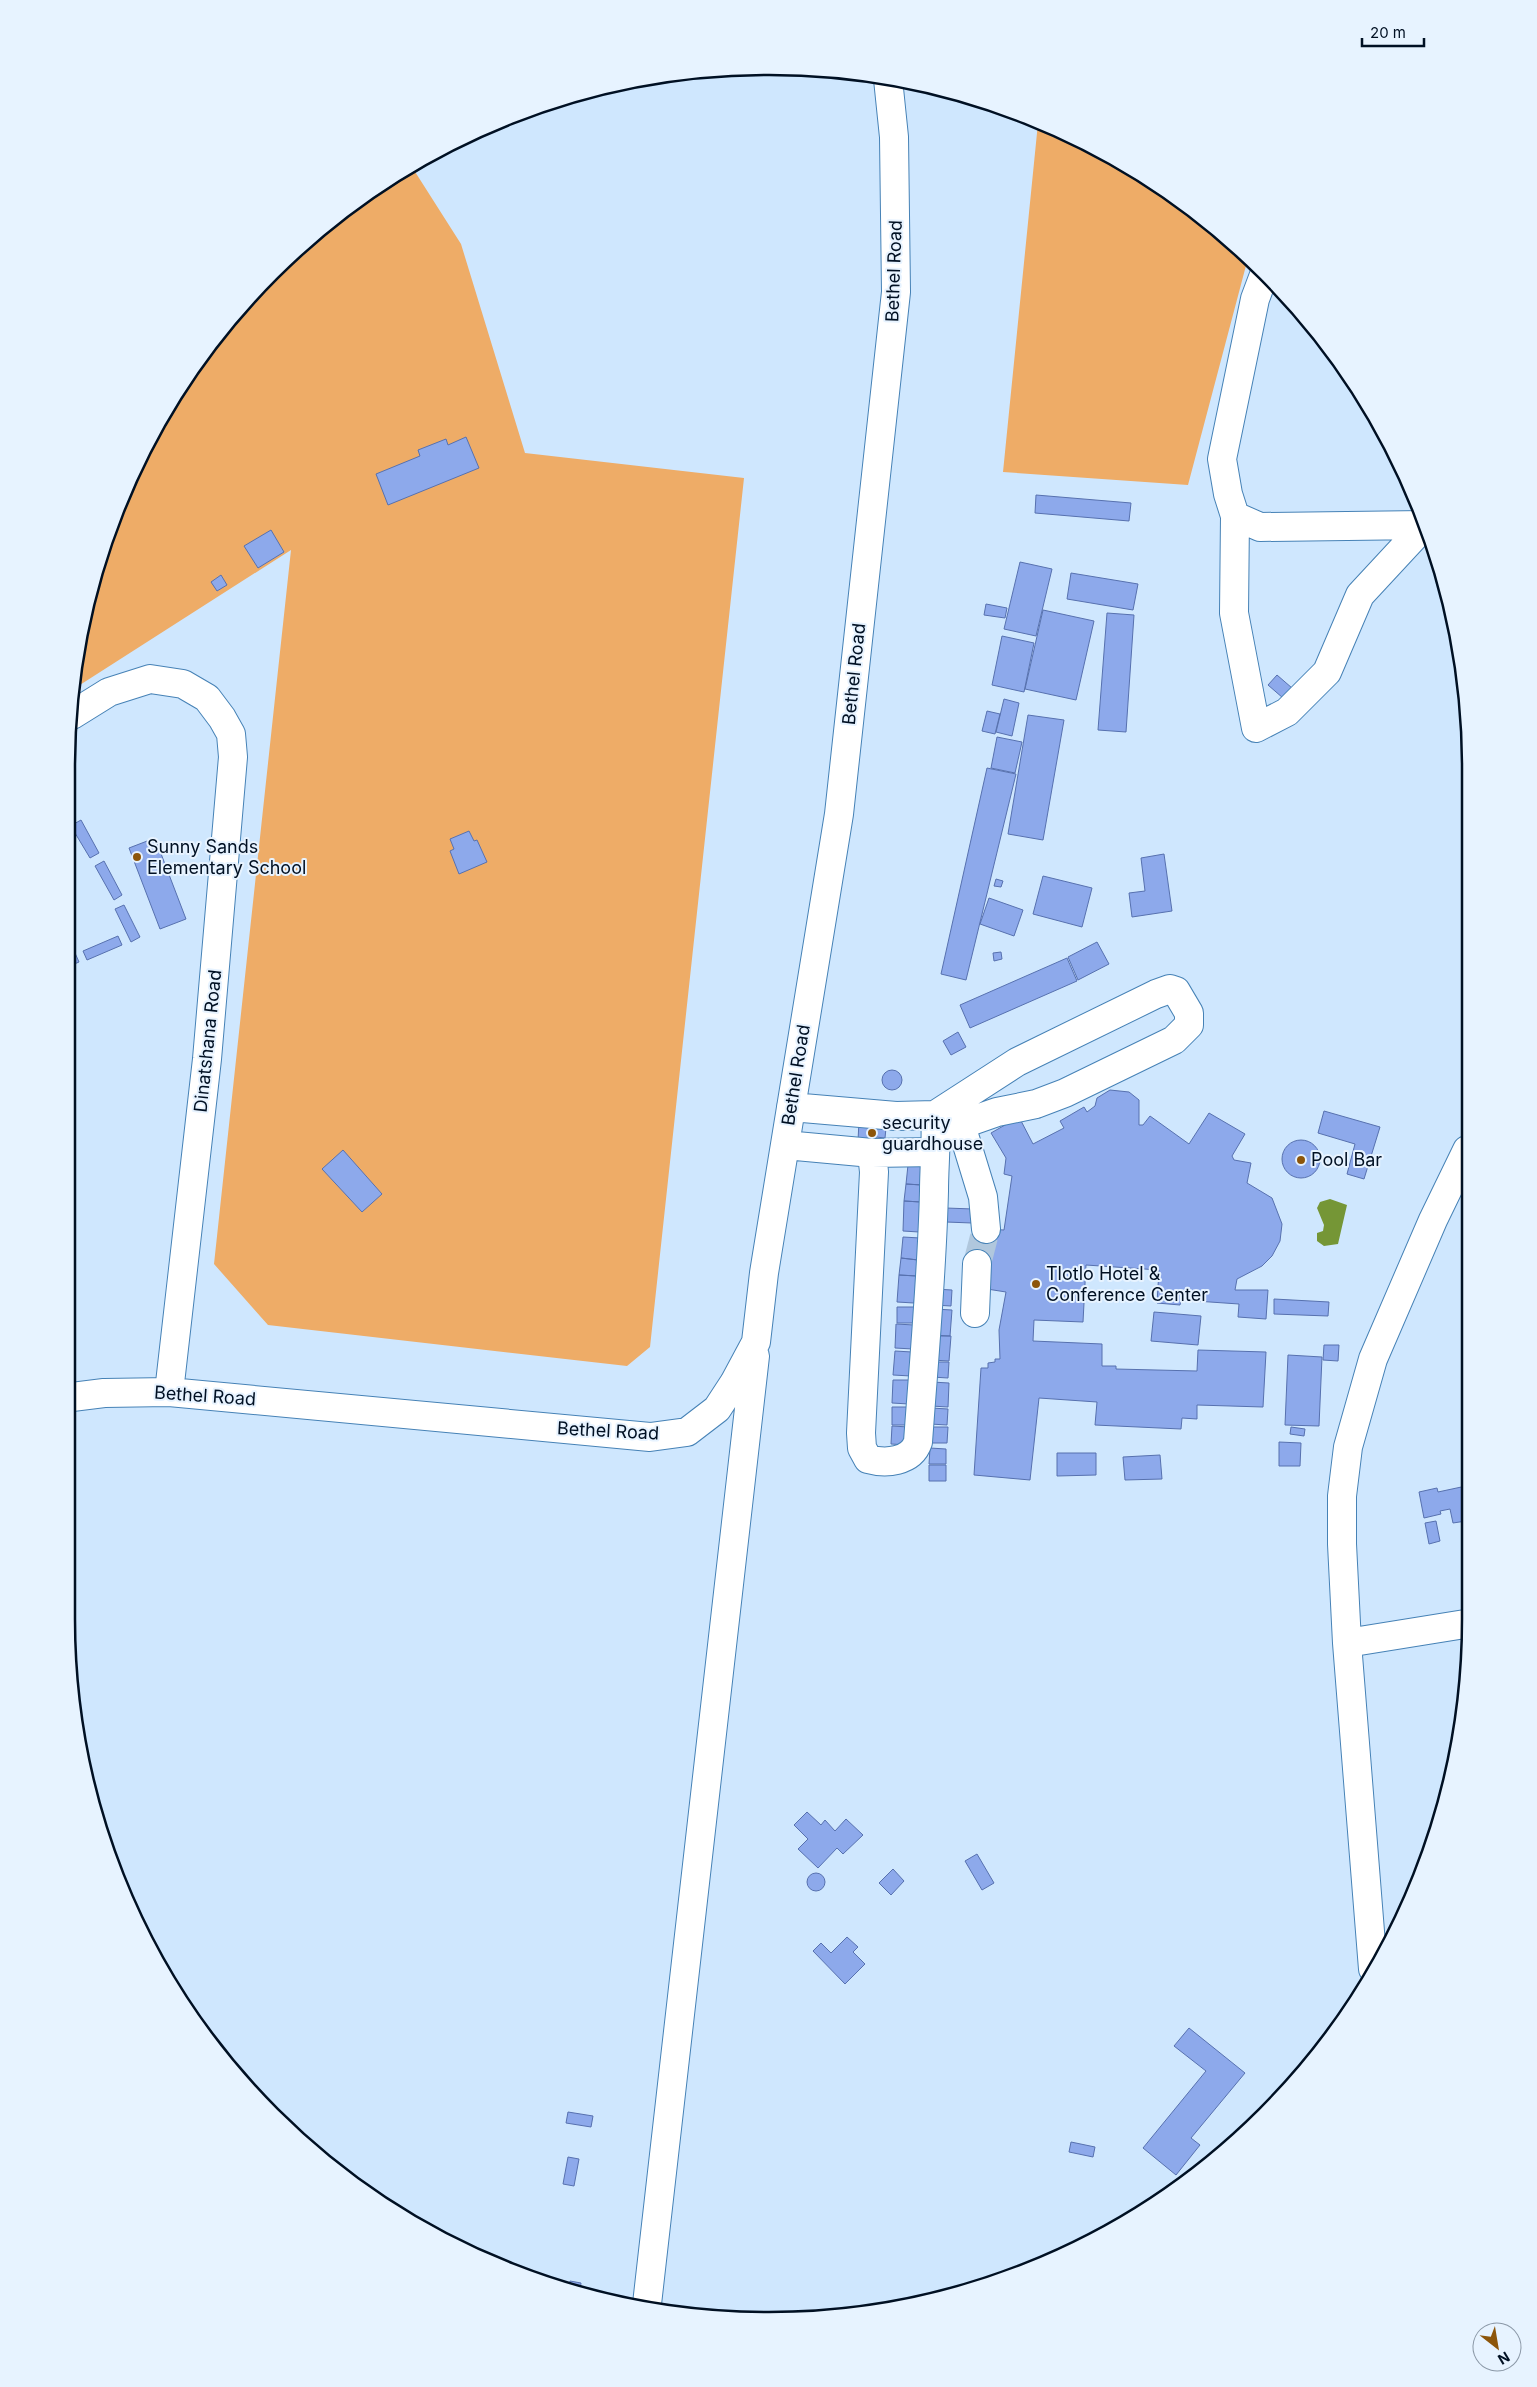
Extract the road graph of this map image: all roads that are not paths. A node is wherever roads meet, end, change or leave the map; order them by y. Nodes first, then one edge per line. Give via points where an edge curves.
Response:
1 (889, 86) edge
2 (1262, 281) edge
3 (1236, 516) junction
4 (1417, 525) edge
5 (1419, 530) edge
6 (77, 712) edge
7 (791, 1107) junction
8 (942, 1131) junction
9 (784, 1145) junction
10 (872, 1153) junction
11 (1462, 1160) edge
12 (986, 1229) tunnel mouth
13 (977, 1264) tunnel mouth
14 (975, 1313) dead end
15 (756, 1342) junction
16 (168, 1392) junction
17 (75, 1397) edge
18 (1462, 1625) edge
19 (1347, 1643) junction
20 (1372, 1959) edge
21 (647, 2301) edge

1 - 7 street, Bethel Road via 894,137 896,292 839,814
2 - 3 street via 1255,299 1222,459 1228,494
3 - 4 street via 1260,526
3 - 5 street via 1234,613 1256,728 1287,712 1327,672 1360,595
6 - 16 street, Dinatshana Road via 109,692 150,679 182,684 207,698 231,734 233,757 207,1059
7 - 8 street via 896,1116
7 - 9 street, Bethel Road
8 - 8 street via 1017,1062 1156,994 1170,989 1176,991 1189,1013 1190,1025 1174,1040 1065,1093
8 - 10 street
8 - 10 street via 918,1442 915,1451 906,1456 880,1462 868,1459 862,1448 861,1433 874,1172
8 - 12 street via 983,1197
9 - 10 street
9 - 15 street, Bethel Road
11 - 19 street via 1373,1359 1348,1447 1342,1496
13 - 14 street
15 - 16 street, Bethel Road via 734,1384 716,1409 687,1432 650,1437
15 - 21 street
16 - 17 street, Bethel Road
18 - 19 street
19 - 20 street

